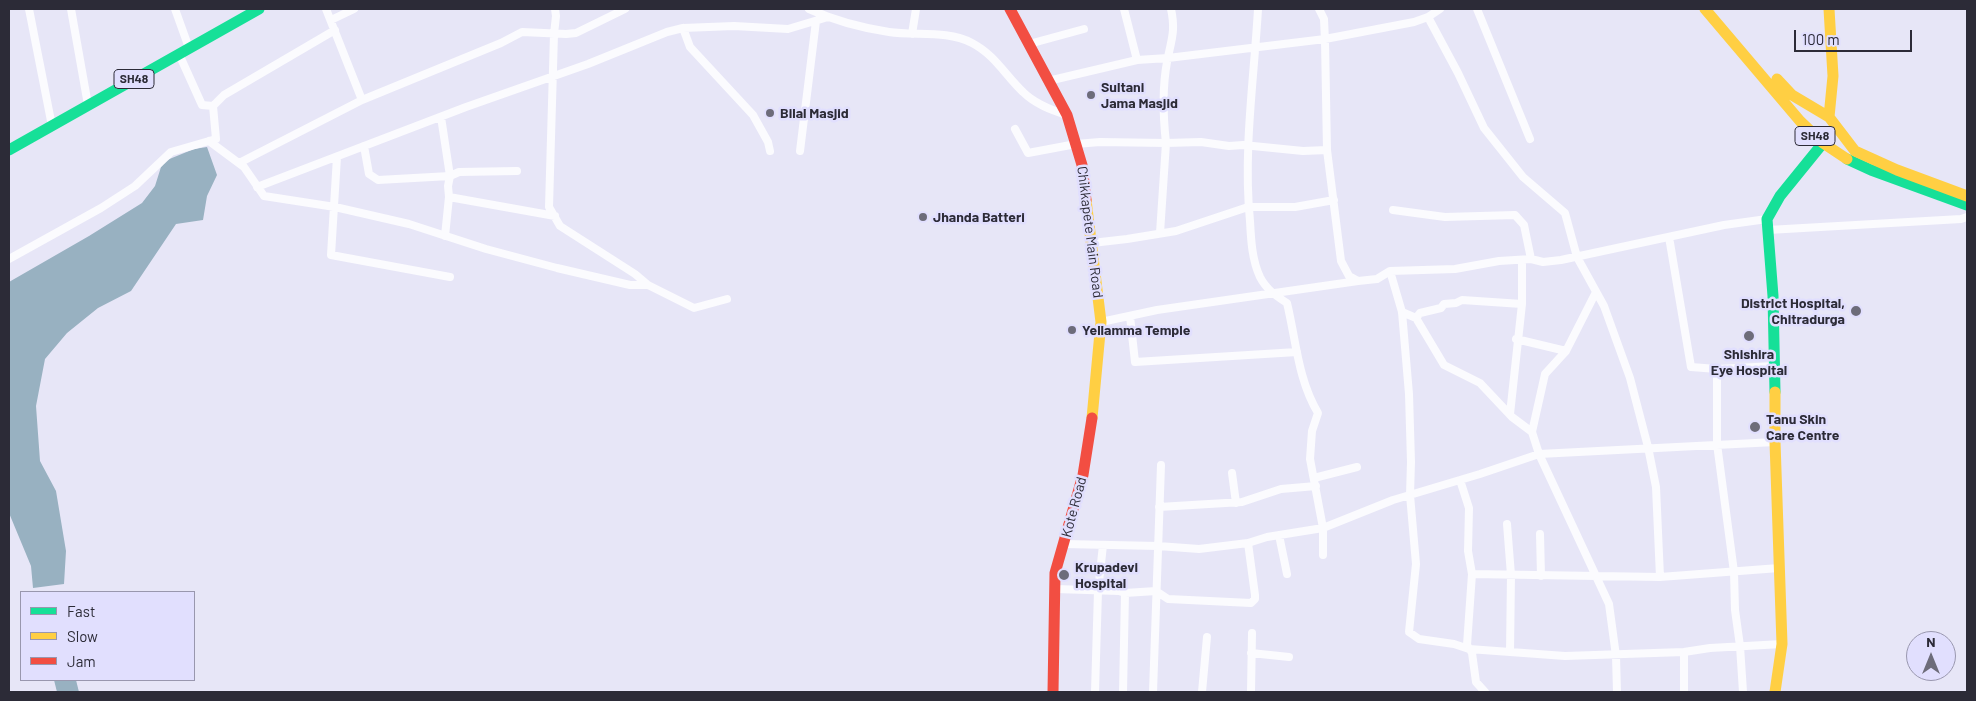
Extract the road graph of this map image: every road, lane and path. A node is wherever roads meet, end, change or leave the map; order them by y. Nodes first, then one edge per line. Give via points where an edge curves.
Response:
1 (29, 9) edge
2 (71, 9) edge
3 (175, 9) edge
4 (259, 9) edge
5 (326, 9) edge
6 (354, 9) edge
7 (555, 9) edge
8 (625, 9) edge
9 (809, 9) edge
10 (916, 9) edge
11 (1010, 9) edge
12 (1124, 9) edge
13 (1171, 9) edge
14 (1258, 9) edge
15 (1319, 9) edge
16 (1440, 9) edge
17 (1477, 9) edge
18 (1705, 9) edge
19 (1716, 9) edge
20 (1829, 9) edge
21 (828, 17) junction
22 (1428, 17) junction
23 (331, 20) junction
24 (816, 21) junction
25 (683, 28) junction
26 (1084, 29) dead end
27 (335, 30) junction
28 (554, 34) junction
29 (912, 34) junction
30 (1325, 39) junction
31 (1029, 44) junction
32 (1256, 48) junction
33 (184, 51) junction
34 (1168, 58) junction
35 (1137, 60) junction
36 (553, 76) junction
37 (1048, 81) junction
38 (362, 100) junction
39 (1807, 103) junction
40 (88, 105) junction
41 (213, 106) junction
42 (1066, 115) junction
43 (1796, 115) junction
44 (441, 117) junction
45 (1829, 117) junction
46 (52, 126) junction
47 (1015, 129) dead end
48 (1844, 136) junction
49 (1530, 139) dead end
50 (209, 141) junction
51 (1166, 143) junction
52 (1822, 143) junction
53 (1076, 144) junction
54 (364, 146) junction
55 (1249, 146) junction
56 (9, 150) edge
57 (1327, 150) junction
58 (1832, 150) junction
59 (770, 151) dead end
60 (800, 151) dead end
61 (337, 157) junction
62 (239, 163) junction
63 (517, 171) dead end
64 (450, 176) junction
65 (257, 187) junction
66 (1967, 196) edge
67 (449, 197) junction
68 (1334, 200) junction
69 (1967, 205) edge
70 (335, 207) junction
71 (1248, 207) junction
72 (1393, 210) dead end
73 (555, 216) junction
74 (1967, 217) edge
75 (1767, 225) junction
76 (1160, 233) junction
77 (445, 236) junction
78 (1669, 237) junction
79 (1092, 243) junction
80 (1577, 257) junction
81 (9, 259) edge
82 (1530, 259) junction
83 (1522, 260) junction
84 (1390, 271) junction
85 (450, 277) dead end
86 (1358, 281) junction
87 (648, 286) junction
88 (1596, 292) junction
89 (1272, 293) junction
90 (727, 299) dead end
91 (1522, 304) junction
92 (1402, 312) junction
93 (1130, 316) junction
94 (1416, 318) junction
95 (1101, 322) junction
96 (1516, 339) junction
97 (1566, 350) junction
98 (1297, 352) junction
99 (1774, 366) junction
100 (1717, 369) junction
101 (1510, 414) junction
102 (1532, 432) junction
103 (1775, 442) junction
104 (1717, 444) junction
105 (1648, 447) junction
106 (1539, 454) junction
107 (1161, 466) dead end
108 (1357, 467) dead end
109 (1232, 473) dead end
110 (1460, 480) junction
111 (1315, 482) junction
112 (1410, 495) junction
113 (1236, 502) junction
114 (1159, 508) junction
115 (1507, 524) dead end
116 (1323, 528) junction
117 (1540, 534) dead end
118 (1279, 535) junction
119 (1248, 543) junction
120 (1064, 544) junction
121 (1103, 545) junction
122 (1158, 546) junction
123 (1323, 555) dead end
124 (1779, 568) junction
125 (1734, 571) junction
126 (1287, 574) dead end
127 (1472, 574) junction
128 (1511, 575) junction
129 (1541, 576) junction
130 (1597, 577) junction
131 (1660, 577) junction
132 (1054, 589) junction
133 (1098, 591) junction
134 (1156, 591) junction
135 (1125, 593) junction
136 (1252, 632) dead end
137 (1207, 637) dead end
138 (1782, 644) junction
139 (1740, 646) junction
140 (1469, 649) junction
141 (1510, 652) junction
142 (1684, 652) junction
143 (1251, 653) junction
144 (1616, 656) junction
145 (1289, 657) dead end
146 (1053, 692) edge
147 (1095, 692) edge
148 (1123, 692) edge
149 (1153, 692) edge
150 (1202, 692) edge
151 (1251, 692) edge
152 (1485, 692) edge
153 (1617, 692) edge
154 (1684, 692) edge
155 (1742, 692) edge
156 (1775, 692) edge

1 - 46 street
2 - 40 street
3 - 33 street
4 - 33 street, SH48
5 - 23 street
6 - 23 street
7 - 28 street
8 - 28 street via 576,33
9 - 21 street
10 - 29 street
11 - 31 street, Chikkapete Main Road
12 - 35 street
13 - 34 street via 1174,24
14 - 32 street
15 - 30 street via 1324,19
16 - 22 street
17 - 49 street
18 - 43 street, SH48
19 - 39 street, SH48 via 1785,88
20 - 45 street via 1832,76
21 - 24 street
21 - 29 street via 889,32
22 - 30 street
22 - 80 street via 1484,128 1523,177 1564,213
23 - 27 street
24 - 25 street via 788,29
24 - 60 street
25 - 36 street
25 - 59 street via 690,46 753,115
26 - 31 street
27 - 38 street
27 - 41 street via 224,95
28 - 36 street
28 - 38 street via 522,32
29 - 42 street via 948,36 971,42 994,58 1025,94 1048,109
30 - 32 street
30 - 57 street
31 - 37 street, Chikkapete Main Road
32 - 34 street
32 - 55 street
33 - 40 street, SH48
33 - 41 street via 202,105
34 - 35 street
34 - 51 street via 1162,107
35 - 37 street
36 - 44 street
36 - 73 street via 549,207
37 - 42 street, Chikkapete Main Road
38 - 62 street
39 - 43 street, SH48 via 1799,104
39 - 45 street, SH48
40 - 46 street, SH48
41 - 50 street via 216,139
42 - 53 street, Chikkapete Main Road
43 - 52 street, SH48
44 - 54 street
44 - 64 street
45 - 48 street, SH48
46 - 56 street, SH48
47 - 53 street via 1028,153
48 - 58 street, SH48 via 1841,147
48 - 66 street, SH48 via 1855,152
50 - 62 street
50 - 81 street via 171,152 135,186
51 - 53 street
51 - 55 street
51 - 76 street
52 - 58 street, SH48
52 - 75 street via 1780,196
53 - 79 street, Chikkapete Main Road via 1082,165
54 - 61 street
54 - 64 street via 369,174 378,180
55 - 57 street
55 - 71 street
57 - 68 street
58 - 69 street, SH48 via 1871,170
61 - 65 street
61 - 70 street
62 - 65 street
63 - 64 street via 459,172
64 - 67 street
65 - 70 street via 264,196
67 - 73 street
67 - 77 street
68 - 71 street via 1294,207
68 - 86 street via 1341,261 1349,276
70 - 77 street
70 - 85 street via 331,255
71 - 76 street via 1176,231
71 - 89 street via 1253,255 1260,277
72 - 82 street via 1445,217 1515,215 1524,225
73 - 87 street via 560,226 635,274
74 - 75 street
75 - 78 street via 1724,225
75 - 99 street
76 - 79 street
77 - 87 street via 557,268 630,285
78 - 80 street
78 - 100 street via 1691,367
79 - 95 street, Chikkapete Main Road
80 - 82 street via 1543,262
80 - 88 street
82 - 83 street
83 - 84 street via 1455,269
83 - 91 street
84 - 86 street via 1377,279
84 - 92 street
86 - 89 street
87 - 90 street via 694,308
88 - 97 street
88 - 105 street via 1630,378
89 - 93 street
89 - 98 street via 1287,303
91 - 94 street via 1462,300 1420,313
91 - 96 street
92 - 94 street
92 - 112 street via 1409,394
93 - 95 street
93 - 98 street via 1136,362
94 - 101 street via 1444,365 1480,383
95 - 120 street, Kote Road via 1083,474
96 - 97 street
96 - 101 street
97 - 102 street via 1545,374
98 - 111 street via 1310,399 1318,413 1312,431 1310,460
99 - 100 street
99 - 103 street
100 - 104 street
101 - 102 street
102 - 106 street
103 - 104 street
103 - 124 street
104 - 105 street
104 - 125 street
105 - 106 street
105 - 131 street via 1656,487
106 - 110 street
106 - 130 street
107 - 114 street
108 - 111 street
109 - 113 street
110 - 112 street
110 - 127 street via 1469,508 1468,551
111 - 113 street
111 - 116 street
112 - 116 street
112 - 140 street via 1416,564 1408,632 1419,639
113 - 114 street
114 - 122 street
115 - 128 street
116 - 118 street
116 - 123 street
117 - 129 street
118 - 119 street
118 - 126 street
119 - 122 street via 1199,549
119 - 134 street via 1255,595 1251,603 1168,599
120 - 121 street
120 - 132 street, Kote Road
121 - 122 street
121 - 133 street
122 - 134 street
124 - 125 street
124 - 138 street
125 - 131 street
125 - 139 street
127 - 128 street
127 - 140 street
128 - 129 street
128 - 141 street
129 - 130 street
130 - 131 street
130 - 144 street via 1610,604
132 - 133 street
132 - 146 street, Kote Road
133 - 135 street
133 - 147 street
134 - 135 street
134 - 149 street
135 - 148 street
136 - 143 street
137 - 150 street
138 - 139 street
138 - 156 street
139 - 142 street
139 - 155 street
140 - 141 street
140 - 152 street via 1476,682
141 - 144 street
142 - 144 street
142 - 154 street
143 - 145 street
143 - 151 street
144 - 153 street

